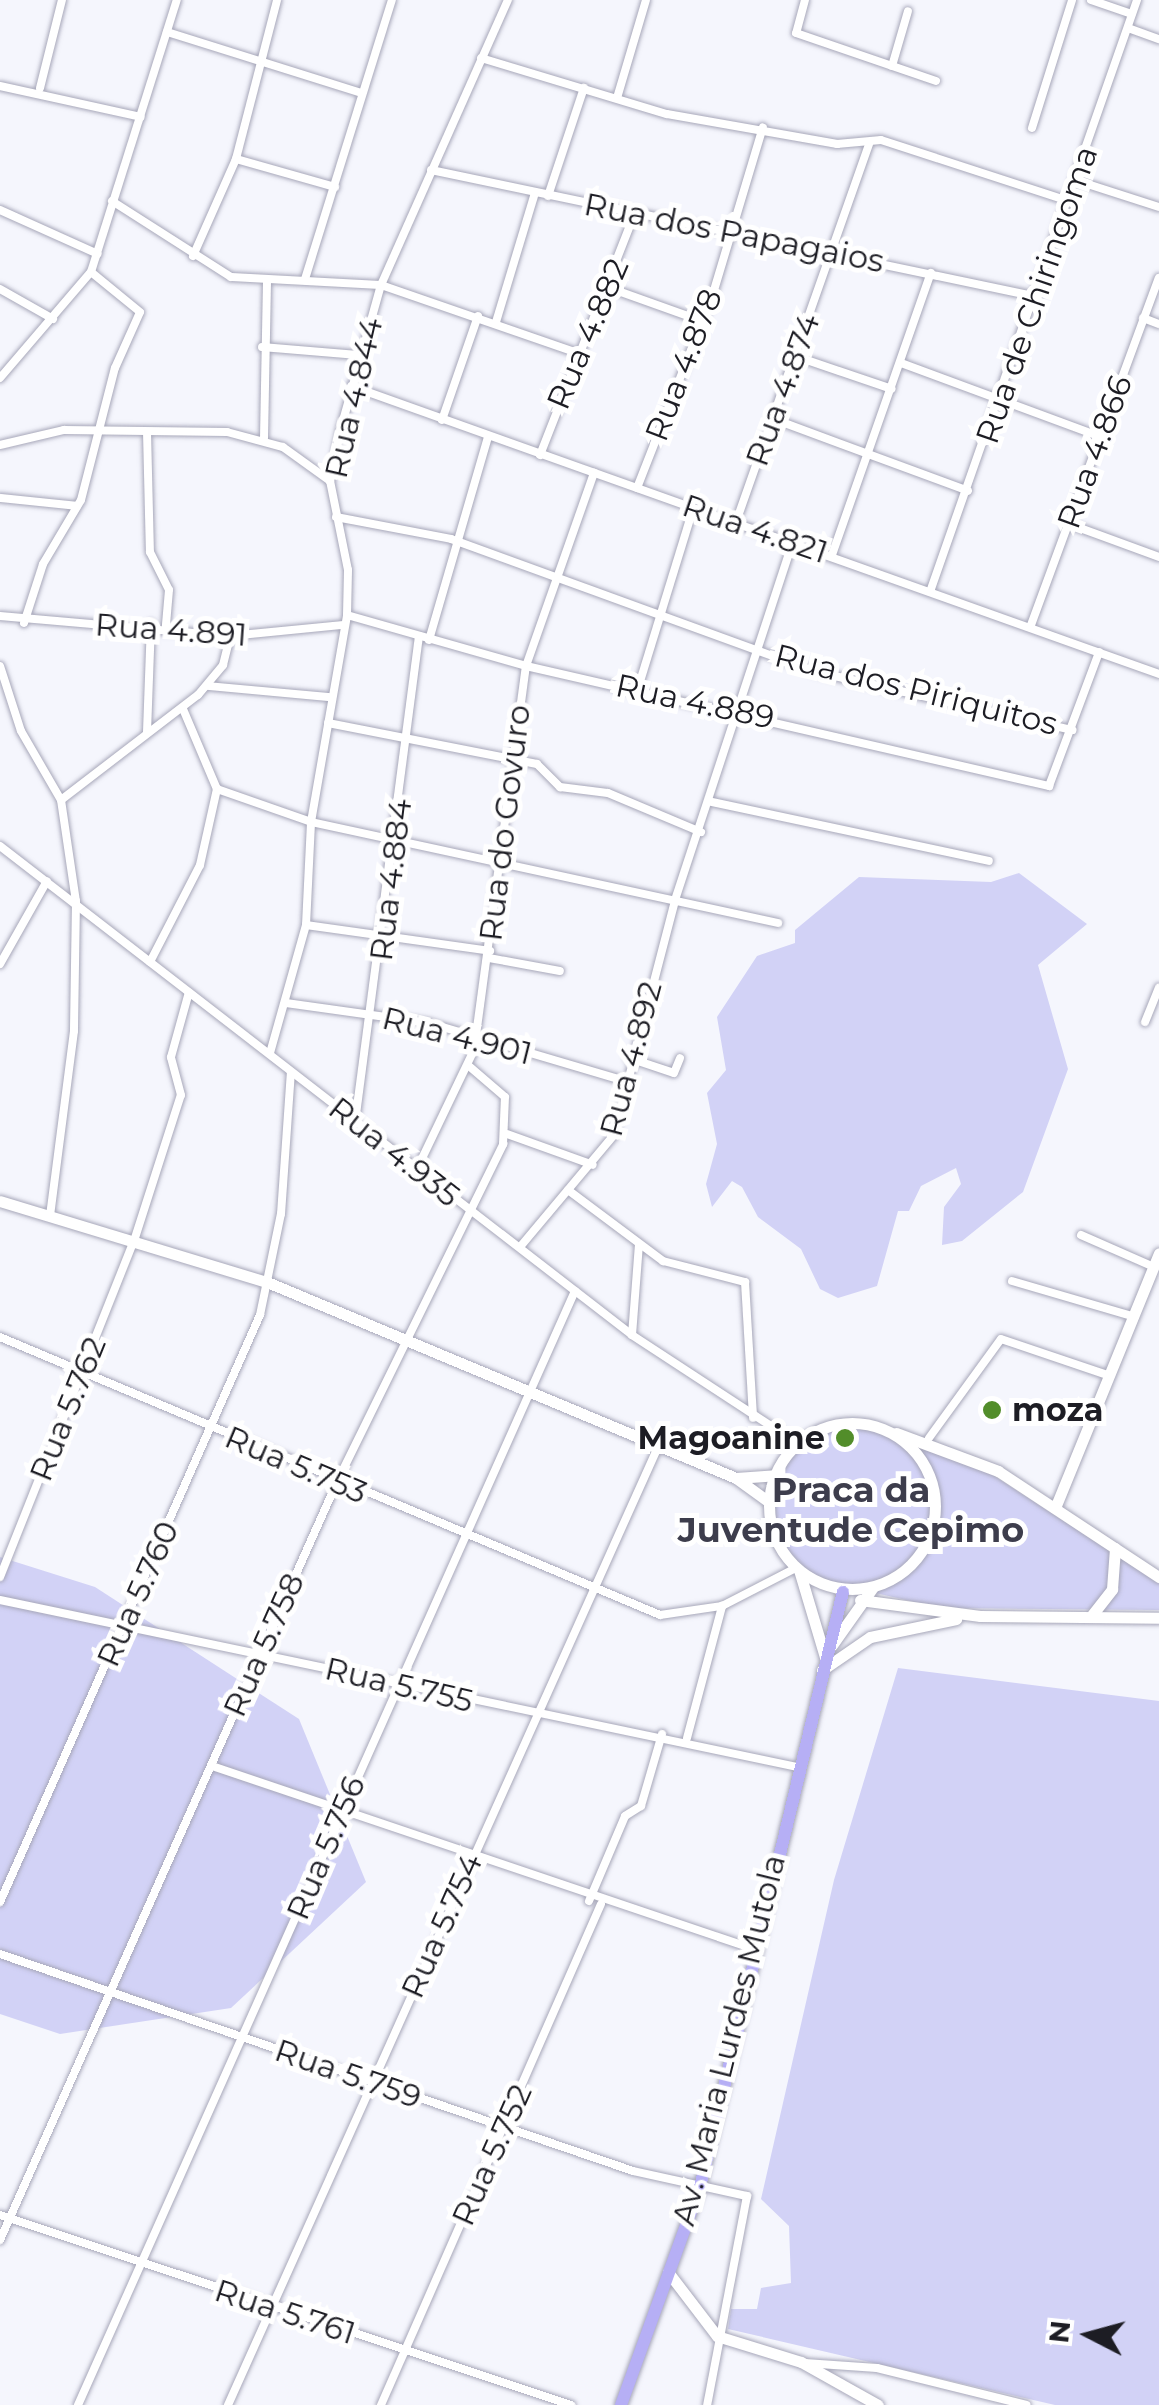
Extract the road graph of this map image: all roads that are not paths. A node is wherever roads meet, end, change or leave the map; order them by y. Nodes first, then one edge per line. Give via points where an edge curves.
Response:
1 (62, 0) edge
2 (177, 0) edge
3 (277, 0) edge
4 (392, 0) edge
5 (508, 0) edge
6 (646, 0) edge
7 (805, 0) edge
8 (1072, 0) edge
9 (1090, 0) edge
10 (1137, 0) edge
11 (908, 11) dead end
12 (1132, 14) junction
13 (1128, 28) junction
14 (166, 32) junction
15 (1159, 39) edge
16 (481, 58) junction
17 (264, 62) junction
18 (892, 66) junction
19 (936, 81) dead end
20 (0, 86) edge
21 (40, 88) junction
22 (584, 88) junction
23 (362, 93) junction
24 (617, 98) junction
25 (141, 117) junction
26 (762, 127) junction
27 (1032, 128) dead end
28 (870, 144) junction
29 (236, 159) junction
30 (431, 170) junction
31 (1078, 181) junction
32 (335, 187) junction
33 (535, 193) junction
34 (548, 196) junction
35 (1069, 201) junction
36 (112, 202) junction
37 (1159, 207) edge
38 (0, 210) edge
39 (635, 213) junction
40 (734, 233) junction
41 (835, 252) junction
42 (98, 254) junction
43 (194, 256) junction
44 (91, 272) junction
45 (930, 273) junction
46 (1159, 278) edge
47 (267, 280) junction
48 (305, 280) junction
49 (381, 284) junction
50 (604, 286) junction
51 (0, 289) edge
52 (1038, 297) junction
53 (478, 316) junction
54 (1144, 318) junction
55 (53, 320) junction
56 (496, 322) junction
57 (702, 322) junction
58 (1159, 324) edge
59 (262, 347) junction
60 (575, 352) junction
61 (358, 355) junction
62 (794, 356) junction
63 (901, 363) junction
64 (0, 378) edge
65 (351, 386) junction
66 (892, 390) junction
67 (1000, 398) junction
68 (771, 418) junction
69 (442, 420) junction
70 (99, 430) junction
71 (147, 432) junction
72 (488, 437) junction
73 (1101, 437) junction
74 (264, 438) junction
75 (0, 445) edge
76 (870, 454) junction
77 (540, 455) junction
78 (594, 473) junction
79 (330, 481) junction
80 (637, 488) junction
81 (968, 491) junction
82 (0, 498) edge
83 (77, 506) junction
84 (693, 509) junction
85 (336, 517) junction
86 (736, 522) junction
87 (1069, 524) junction
88 (451, 540) junction
89 (793, 542) junction
90 (832, 555) junction
91 (1159, 557) edge
92 (552, 578) junction
93 (931, 589) junction
94 (657, 612) junction
95 (347, 615) junction
96 (0, 616) edge
97 (24, 623) junction
98 (150, 624) junction
99 (1031, 625) junction
100 (166, 626) junction
101 (343, 626) junction
102 (230, 636) junction
103 (424, 638) junction
104 (759, 650) junction
105 (1098, 652) junction
106 (0, 666) edge
107 (526, 666) junction
108 (1159, 674) edge
109 (208, 686) junction
110 (638, 688) junction
111 (330, 698) junction
112 (183, 709) junction
113 (736, 711) junction
114 (328, 723) junction
115 (1074, 730) junction
116 (146, 732) junction
117 (407, 741) junction
118 (508, 756) junction
119 (217, 789) junction
120 (61, 800) junction
121 (712, 802) junction
122 (311, 822) junction
123 (701, 832) junction
124 (397, 841) junction
125 (0, 846) edge
126 (496, 861) junction
127 (988, 861) dead end
128 (47, 882) junction
129 (675, 900) junction
130 (76, 901) junction
131 (778, 923) dead end
132 (306, 924) junction
133 (386, 934) junction
134 (489, 955) junction
135 (150, 962) junction
136 (0, 964) edge
137 (560, 971) dead end
138 (1159, 988) edge
139 (188, 992) junction
140 (286, 1004) junction
141 (375, 1014) junction
142 (1145, 1022) dead end
143 (476, 1038) junction
144 (270, 1053) junction
145 (630, 1058) junction
146 (680, 1058) dead end
147 (470, 1066) junction
148 (290, 1072) junction
149 (624, 1081) junction
150 (355, 1122) junction
151 (507, 1134) junction
152 (592, 1165) junction
153 (416, 1171) junction
154 (568, 1190) junction
155 (0, 1202) edge
156 (468, 1209) junction
157 (50, 1216) junction
158 (1082, 1235) dead end
159 (134, 1241) junction
160 (639, 1246) junction
161 (520, 1247) junction
162 (1159, 1253) edge
163 (1154, 1268) junction
164 (1012, 1281) dead end
165 (267, 1282) junction
166 (575, 1291) junction
167 (1135, 1317) junction
168 (632, 1335) junction
169 (0, 1337) edge
170 (406, 1339) junction
171 (82, 1373) junction
172 (1110, 1376) junction
173 (530, 1392) junction
174 (753, 1418) junction
175 (211, 1429) junction
176 (886, 1430) junction
177 (930, 1438) junction
178 (798, 1443) junction
179 (658, 1447) junction
180 (775, 1475) junction
181 (736, 1478) junction
182 (337, 1482) junction
183 (769, 1502) junction
184 (1057, 1504) junction
185 (466, 1536) junction
186 (1115, 1548) junction
187 (798, 1569) junction
188 (0, 1577) edge
189 (1159, 1578) edge
190 (873, 1587) junction
191 (594, 1588) junction
192 (839, 1590) junction
193 (0, 1600) edge
194 (862, 1602) junction
195 (722, 1606) junction
196 (1092, 1615) junction
197 (986, 1616) junction
198 (1159, 1618) edge
199 (125, 1626) junction
200 (259, 1654) junction
201 (824, 1663) junction
202 (400, 1686) junction
203 (535, 1716) junction
204 (662, 1734) junction
205 (687, 1738) junction
206 (212, 1766) junction
207 (797, 1766) junction
208 (340, 1810) junction
209 (470, 1860) junction
210 (589, 1901) junction
211 (0, 1902) edge
212 (601, 1904) junction
213 (754, 1949) junction
214 (0, 1954) edge
215 (109, 1992) junction
216 (246, 2038) junction
217 (372, 2083) junction
218 (504, 2127) junction
219 (697, 2190) junction
220 (0, 2215) edge
221 (10, 2219) junction
222 (0, 2240) edge
223 (142, 2265) junction
224 (668, 2272) junction
225 (272, 2308) junction
226 (717, 2336) junction
227 (405, 2350) junction
228 (801, 2362) junction
229 (78, 2405) edge
230 (228, 2405) edge
231 (381, 2405) edge
232 (571, 2405) edge
233 (620, 2405) edge
234 (707, 2405) edge
235 (878, 2405) edge
236 (1026, 2405) edge

1 - 21 street
2 - 14 street
3 - 17 street
4 - 23 street
5 - 16 street, Rua 4.844
6 - 24 street
7 - 18 street via 796,33
8 - 27 street
9 - 12 street
10 - 12 street, Rua de Chiringoma
11 - 18 street
12 - 13 street, Rua de Chiringoma
13 - 15 street
13 - 31 street, Rua de Chiringoma
14 - 17 street
14 - 25 street
16 - 22 street
16 - 30 street, Rua 4.844
17 - 23 street
17 - 29 street
18 - 19 street
20 - 21 street
21 - 25 street
22 - 24 street
22 - 34 street
23 - 32 street
24 - 26 street
25 - 36 street
26 - 28 street
26 - 40 street, Rua 4.878
28 - 35 street
28 - 41 street, Rua 4.874
29 - 32 street
29 - 43 street
30 - 33 street, Rua dos Papagaios
30 - 49 street, Rua 4.844
31 - 35 street, Rua de Chiringoma
31 - 37 street
32 - 48 street
33 - 34 street, Rua dos Papagaios
33 - 56 street
34 - 39 street, Rua dos Papagaios
35 - 52 street, Rua de Chiringoma
36 - 42 street
36 - 43 street
38 - 42 street
39 - 40 street, Rua dos Papagaios
39 - 50 street, Rua 4.882
40 - 41 street, Rua dos Papagaios
40 - 57 street, Rua 4.878
41 - 45 street, Rua dos Papagaios
41 - 62 street, Rua 4.874
42 - 44 street
43 - 47 street via 232,276
44 - 55 street
44 - 70 street via 140,308
45 - 52 street, Rua dos Papagaios
45 - 63 street
46 - 54 street, Rua 4.866
47 - 48 street
47 - 59 street
48 - 49 street
49 - 53 street
49 - 61 street, Rua 4.844
50 - 57 street
50 - 60 street, Rua 4.882
51 - 55 street
52 - 67 street, Rua de Chiringoma
53 - 56 street
53 - 69 street
54 - 58 street
54 - 73 street, Rua 4.866
55 - 64 street
56 - 60 street
57 - 80 street, Rua 4.878
59 - 61 street
59 - 74 street
60 - 77 street, Rua 4.882
61 - 65 street, Rua 4.844
62 - 66 street
62 - 68 street, Rua 4.874
63 - 66 street
63 - 67 street
65 - 69 street, Rua 4.821
65 - 79 street, Rua 4.844
66 - 76 street
67 - 73 street
67 - 81 street, Rua de Chiringoma
68 - 76 street
68 - 86 street, Rua 4.874
69 - 72 street, Rua 4.821
70 - 71 street
70 - 75 street
70 - 83 street
71 - 74 street
71 - 100 street via 150,552 170,590
72 - 77 street, Rua 4.821
72 - 88 street, Rua 4.884
73 - 87 street, Rua 4.866
74 - 79 street
76 - 81 street
76 - 90 street
77 - 78 street, Rua 4.821
78 - 80 street, Rua 4.821
78 - 92 street, Rua do Govuro
79 - 85 street, Rua 4.844
80 - 84 street, Rua 4.821
81 - 93 street, Rua de Chiringoma
82 - 83 street
83 - 97 street
84 - 86 street, Rua 4.821
84 - 94 street
85 - 88 street, Rua dos Piriquitos
85 - 95 street, Rua 4.844
86 - 89 street, Rua 4.821
87 - 91 street
87 - 99 street, Rua 4.866
88 - 92 street, Rua dos Piriquitos
88 - 103 street, Rua 4.884
89 - 90 street, Rua 4.821
89 - 104 street, Rua 4.892
90 - 93 street, Rua 4.821
92 - 94 street, Rua dos Piriquitos
92 - 107 street, Rua do Govuro
93 - 99 street, Rua 4.821
94 - 104 street, Rua dos Piriquitos
94 - 110 street
95 - 101 street, Rua 4.844
95 - 103 street, Rua 4.889
96 - 97 street, Rua 4.891
97 - 98 street, Rua 4.891
98 - 100 street, Rua 4.891
98 - 116 street
99 - 105 street, Rua 4.821
100 - 102 street, Rua 4.891
101 - 102 street, Rua 4.891
101 - 111 street, Rua 4.844
102 - 109 street
103 - 107 street, Rua 4.889
103 - 117 street, Rua 4.884
104 - 113 street, Rua 4.892
104 - 115 street, Rua dos Piriquitos
105 - 108 street, Rua 4.821
105 - 115 street
106 - 120 street via 21,731
107 - 110 street, Rua 4.889
107 - 118 street, Rua do Govuro
109 - 111 street
109 - 112 street
110 - 113 street, Rua 4.889
111 - 114 street, Rua 4.844
112 - 116 street
112 - 119 street
113 - 115 street, Rua 4.889 via 1044,784 1057,780
113 - 121 street, Rua 4.892
114 - 117 street
114 - 122 street, Rua 4.844
116 - 120 street
117 - 118 street
117 - 124 street, Rua 4.884
118 - 123 street via 538,764 560,787 608,792
118 - 126 street, Rua do Govuro
119 - 122 street
119 - 135 street via 200,864
120 - 130 street
121 - 123 street, Rua 4.892
121 - 127 street
122 - 124 street
122 - 132 street, Rua 4.844
123 - 129 street, Rua 4.892
124 - 126 street
124 - 133 street, Rua 4.884
125 - 128 street, Rua 4.935
126 - 129 street
126 - 134 street, Rua do Govuro
128 - 130 street, Rua 4.935
128 - 136 street
129 - 131 street
129 - 145 street, Rua 4.892
130 - 135 street, Rua 4.935
130 - 157 street via 74,1031
132 - 133 street
132 - 140 street, Rua 4.844
133 - 134 street
133 - 141 street, Rua 4.884
134 - 137 street
134 - 143 street, Rua do Govuro
135 - 139 street, Rua 4.935
138 - 142 street
139 - 144 street, Rua 4.935
139 - 159 street, Rua 5.762 via 171,1057 181,1096
140 - 141 street, Rua 4.901
140 - 144 street, Rua 4.844
141 - 143 street, Rua 4.901
141 - 150 street, Rua 4.884
143 - 147 street, Rua do Govuro
143 - 149 street, Rua 4.901
144 - 148 street, Rua 4.935
145 - 146 street via 674,1073
145 - 149 street, Rua 4.892
147 - 151 street via 500,1087
147 - 153 street, Rua do Govuro
148 - 150 street, Rua 4.935
148 - 165 street, Rua 5.760
149 - 152 street, Rua 4.892 via 614,1135
150 - 153 street, Rua 4.935
151 - 152 street
151 - 156 street, Rua 5.758
152 - 154 street, Rua 4.892
153 - 156 street, Rua 4.935
154 - 160 street
154 - 161 street, Rua 4.892
155 - 157 main road
156 - 161 street, Rua 4.935
156 - 170 street, Rua 5.758
157 - 159 main road
158 - 163 street
159 - 165 main road
159 - 171 street, Rua 5.762
160 - 168 street
160 - 174 street via 686,1270 745,1282
161 - 166 street, Rua 4.935
162 - 163 main road
163 - 167 main road
164 - 167 street
165 - 170 main road
165 - 175 street, Rua 5.760
166 - 168 street, Rua 4.935
166 - 173 street, Rua 5.756
167 - 172 main road
168 - 174 street, Rua 4.935
169 - 171 street, Rua 5.753
170 - 173 main road
170 - 182 street, Rua 5.758
171 - 175 street, Rua 5.753
171 - 188 street, Rua 5.762
172 - 177 street via 1001,1339
172 - 184 main road
173 - 179 main road
173 - 185 street, Rua 5.756
174 - 178 street, Rua 4.935
175 - 182 street, Rua 5.753
175 - 199 street, Rua 5.760
176 - 177 main road
176 - 178 main road via 836,1424
176 - 190 main road via 928,1472 935,1512 922,1552
177 - 184 main road
178 - 180 main road
179 - 181 main road
179 - 191 street, Rua 5.754
180 - 181 main road
180 - 183 main road
181 - 183 main road
182 - 185 street, Rua 5.753
182 - 200 street, Rua 5.758
183 - 187 main road via 776,1538
184 - 186 main road
185 - 191 street, Rua 5.753
185 - 202 street, Rua 5.756
186 - 189 main road
186 - 196 main road via 1112,1589
187 - 192 main road
187 - 195 street, Rua 5.753
187 - 201 main road
190 - 192 main road
190 - 194 main road
191 - 195 street, Rua 5.753 via 672,1617
191 - 203 street, Rua 5.754
192 - 194 main road
192 - 233 main road via 700,2187
193 - 199 street, Rua 5.755
194 - 197 main road
194 - 201 main road
195 - 205 street
196 - 197 main road
196 - 198 main road
197 - 201 main road via 888,1630
199 - 200 street, Rua 5.755
199 - 211 street, Rua 5.760
200 - 202 street, Rua 5.755
200 - 206 street, Rua 5.758
201 - 207 main road, Av. Maria Lurdes Mutola
202 - 203 street, Rua 5.755
202 - 208 street, Rua 5.756
203 - 204 street, Rua 5.755
203 - 209 street, Rua 5.754
204 - 205 street, Rua 5.755
204 - 210 street via 643,1802 625,1816
205 - 207 street, Rua 5.755
206 - 208 street
206 - 215 street, Rua 5.758
207 - 213 main road, Av. Maria Lurdes Mutola
208 - 209 street
208 - 216 street, Rua 5.756
209 - 210 street
209 - 217 street, Rua 5.754
210 - 212 street
212 - 213 street
212 - 218 street, Rua 5.752
213 - 219 main road, Av. Maria Lurdes Mutola
214 - 215 street, Rua 5.759
215 - 216 street, Rua 5.759
215 - 221 street, Rua 5.758
216 - 217 street, Rua 5.759
216 - 223 street, Rua 5.756
217 - 218 street, Rua 5.759
217 - 225 street, Rua 5.754
218 - 219 street, Rua 5.759
218 - 227 street, Rua 5.752
219 - 224 main road, Av. Maria Lurdes Mutola
219 - 226 street, Rua 5.759 via 749,2200
220 - 221 street, Rua 5.761
221 - 222 street, Rua 5.758
221 - 223 street, Rua 5.761
223 - 225 street, Rua 5.761
223 - 229 street, Rua 5.756
224 - 226 main road
224 - 233 main road, Av. Maria Lurdes Mutola
225 - 227 street, Rua 5.761
225 - 230 street, Rua 5.754
226 - 228 main road
226 - 234 street
227 - 231 street, Rua 5.752
227 - 232 street, Rua 5.761
228 - 235 main road
228 - 236 street via 877,2368

